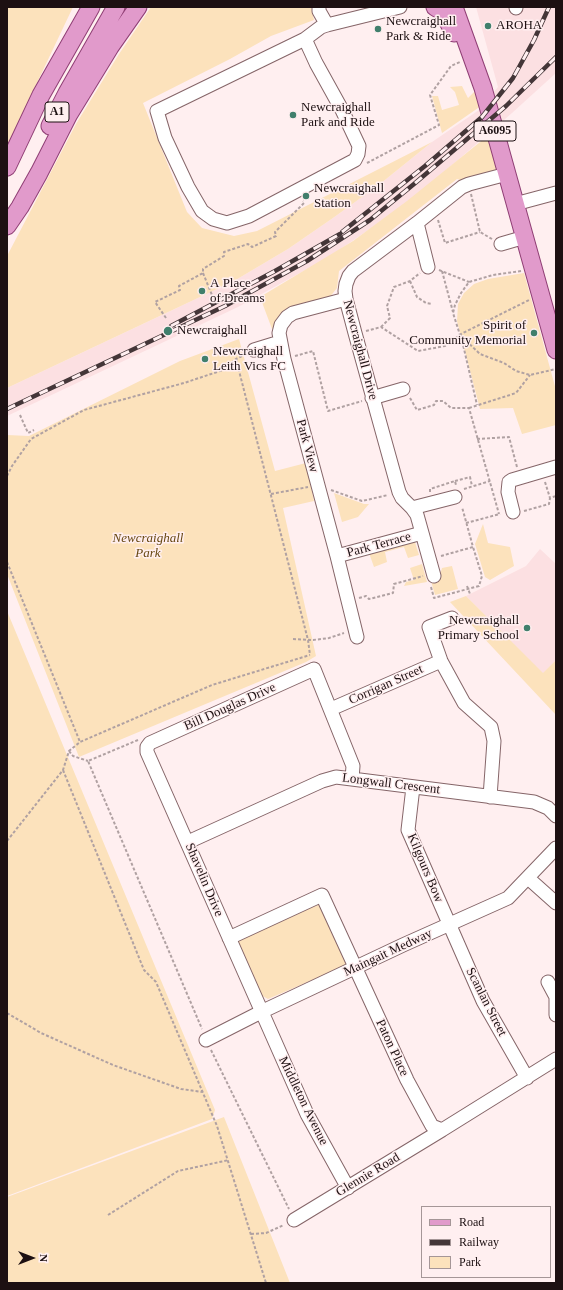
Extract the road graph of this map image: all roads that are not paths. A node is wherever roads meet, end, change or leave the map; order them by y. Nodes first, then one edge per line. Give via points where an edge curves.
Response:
1 (78, 7) edge
2 (92, 7) edge
3 (116, 7) edge
4 (138, 7) edge
5 (319, 7) edge
6 (400, 7) edge
7 (435, 7) edge
8 (454, 7) edge
9 (327, 25) junction
10 (305, 39) junction
11 (471, 60) junction
12 (41, 95) junction
13 (7, 167) edge
14 (507, 174) junction
15 (556, 193) edge
16 (515, 204) junction
17 (7, 221) edge
18 (417, 223) junction
19 (7, 226) edge
20 (525, 237) junction
21 (501, 244) road end
22 (428, 267) road end
23 (346, 299) junction
24 (280, 342) junction
25 (254, 350) road end
26 (556, 350) edge
27 (404, 389) road end
28 (372, 398) junction
29 (556, 467) edge
30 (456, 494) road end
31 (412, 508) junction
32 (513, 512) dead end
33 (422, 533) junction
34 (337, 556) junction
35 (432, 574) road end
36 (452, 618) dead end
37 (356, 634) road end
38 (441, 661) junction
39 (331, 709) junction
40 (147, 747) joint
41 (352, 779) junction
42 (413, 787) junction
43 (490, 797) junction
44 (556, 816) edge
45 (188, 842) junction
46 (556, 848) edge
47 (528, 878) junction
48 (556, 903) edge
49 (449, 925) junction
50 (229, 938) junction
51 (355, 968) junction
52 (548, 982) dead end
53 (262, 1012) junction
54 (556, 1015) edge
55 (206, 1040) road end
56 (556, 1059) edge
57 (527, 1078) junction
58 (437, 1128) junction
59 (348, 1188) junction
60 (294, 1220) road end

1 - 12 main road via 52,61
2 - 12 main road, A1
3 - 17 main road, A1 via 67,92
4 - 19 main road via 76,102 39,173
5 - 9 street
6 - 9 street
7 - 11 main road via 444,12 462,52
8 - 11 main road, A6095
9 - 10 street
10 - 10 street via 359,146 359,163 249,216 227,223 213,219 202,211 188,187 165,138 156,111
11 - 14 main road, A6095
12 - 13 main road, A1
14 - 16 main road, A6095
14 - 18 street, Newcraighall Drive via 462,187
15 - 16 street
16 - 20 main road, A6095
18 - 22 street
18 - 23 street, Newcraighall Drive via 353,270 346,284
20 - 21 street
20 - 26 main road, A6095
23 - 24 street, Park View via 287,317 281,325
23 - 28 street, Newcraighall Drive
24 - 25 street
24 - 34 street, Park View
27 - 28 street
28 - 31 street, Newcraighall Drive via 399,492
29 - 32 street via 509,482
30 - 31 street
31 - 33 street, Newcraighall Drive via 417,515
33 - 34 street, Park Terrace
33 - 35 street, Newcraighall Drive
34 - 37 street, Park View
36 - 38 street via 429,627
38 - 39 street, Corrigan Street
38 - 43 street via 464,703 491,727 494,742
39 - 40 street, Bill Douglas Drive via 314,669 150,742
39 - 41 street via 353,766
40 - 45 street, Shavelin Drive
41 - 42 street, Longwall Crescent
41 - 45 street, Longwall Crescent via 336,777 322,781
42 - 43 street, Longwall Crescent
42 - 49 street, Kilgours Bow via 408,830
43 - 44 street, Longwall Crescent via 534,802 548,808
45 - 50 street, Shavelin Drive
46 - 47 street, Maingait Medway
47 - 48 street
47 - 49 street, Maingait Medway via 508,898
49 - 51 street, Maingait Medway
49 - 57 street, Scanlan Street via 484,1001
50 - 51 street, Paton Place via 322,895
50 - 53 street, Shavelin Drive
51 - 53 street, Maingait Medway
51 - 58 street, Paton Place via 407,1080
52 - 54 street via 556,997
53 - 55 street, Maingait Medway
53 - 59 street, Middleton Avenue via 307,1114
56 - 57 street, Glennie Road
57 - 58 street, Glennie Road
58 - 59 street, Glennie Road
59 - 60 street, Glennie Road

